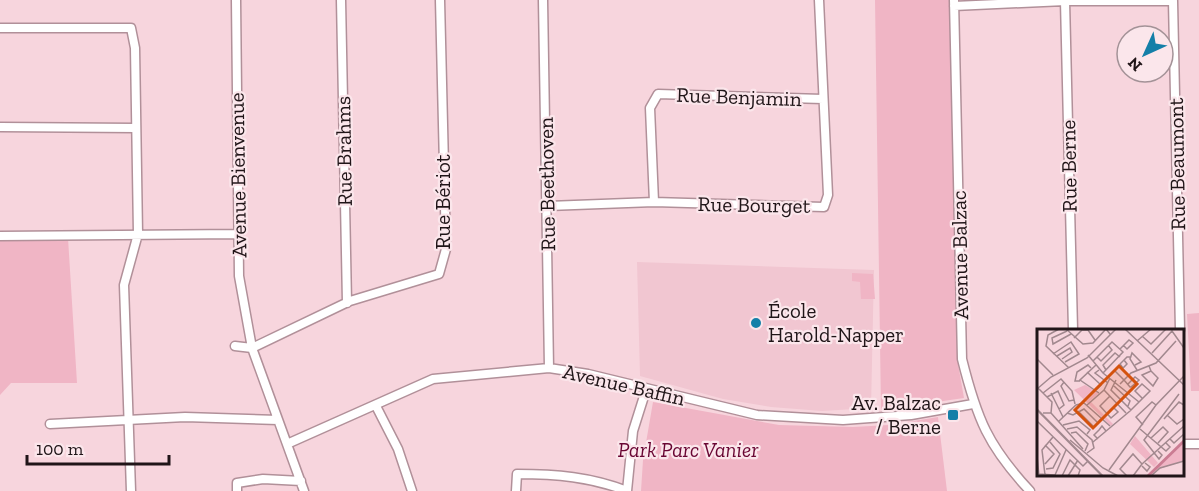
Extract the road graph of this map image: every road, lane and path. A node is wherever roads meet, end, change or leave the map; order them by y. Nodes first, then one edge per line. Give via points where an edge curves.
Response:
1 (236, 0) edge
2 (341, 0) edge
3 (440, 0) edge
4 (543, 0) edge
5 (819, 0) edge
6 (1065, 1) edge
7 (954, 3) edge
8 (0, 28) edge
9 (823, 99) junction
10 (0, 127) edge
11 (136, 128) junction
12 (654, 202) junction
13 (548, 206) junction
14 (138, 234) junction
15 (239, 234) junction
16 (0, 236) edge
17 (347, 303) junction
18 (1073, 329) edge
19 (1180, 329) edge
20 (235, 346) dead end
21 (252, 348) junction
22 (549, 368) junction
23 (646, 390) junction
24 (973, 404) junction
25 (376, 406) junction
26 (278, 420) junction
27 (128, 422) junction
28 (50, 424) dead end
29 (287, 444) junction
30 (301, 481) junction
31 (131, 491) edge
32 (237, 491) edge
33 (304, 491) edge
34 (412, 491) edge
35 (516, 491) edge
36 (627, 491) edge
37 (1030, 491) edge

1 - 15 street, Avenue Bienvenue
2 - 17 street, Rue Brahms
3 - 17 street, Rue Bériot via 446,249 439,274
4 - 13 street, Rue Beethoven
5 - 9 street, Rue Bourget
6 - 7 street, Rue Beaumont
6 - 18 street, Rue Berne
6 - 19 street, Rue Beaumont via 1173,2
7 - 24 street, Avenue Balzac via 962,360
8 - 11 street via 131,28
9 - 12 street, Rue Benjamin via 658,94 650,108
9 - 12 street, Rue Bourget via 828,195 824,207
10 - 11 street
11 - 14 street
12 - 13 street, Rue Bourget
13 - 22 street, Rue Beethoven
14 - 15 street
14 - 16 street
14 - 27 street via 124,285
15 - 21 street, Avenue Bienvenue via 239,276
17 - 21 street, Rue Bériot
20 - 21 street
21 - 26 street, Avenue Bienvenue
22 - 23 street, Avenue Baffin
22 - 25 street, Avenue Baffin via 433,379
23 - 24 street, Avenue Baffin via 757,415 843,420 911,415
23 - 36 street via 633,431
24 - 37 street, Avenue Balzac via 1002,460
25 - 29 street, Avenue Baffin
25 - 34 street via 398,449
26 - 27 street via 185,417
26 - 29 street, Avenue Bienvenue
27 - 28 street
27 - 31 street
29 - 30 street, Avenue Bienvenue
30 - 32 street via 263,479 237,483
30 - 33 street, Avenue Bienvenue
35 - 36 street via 518,474 597,479

